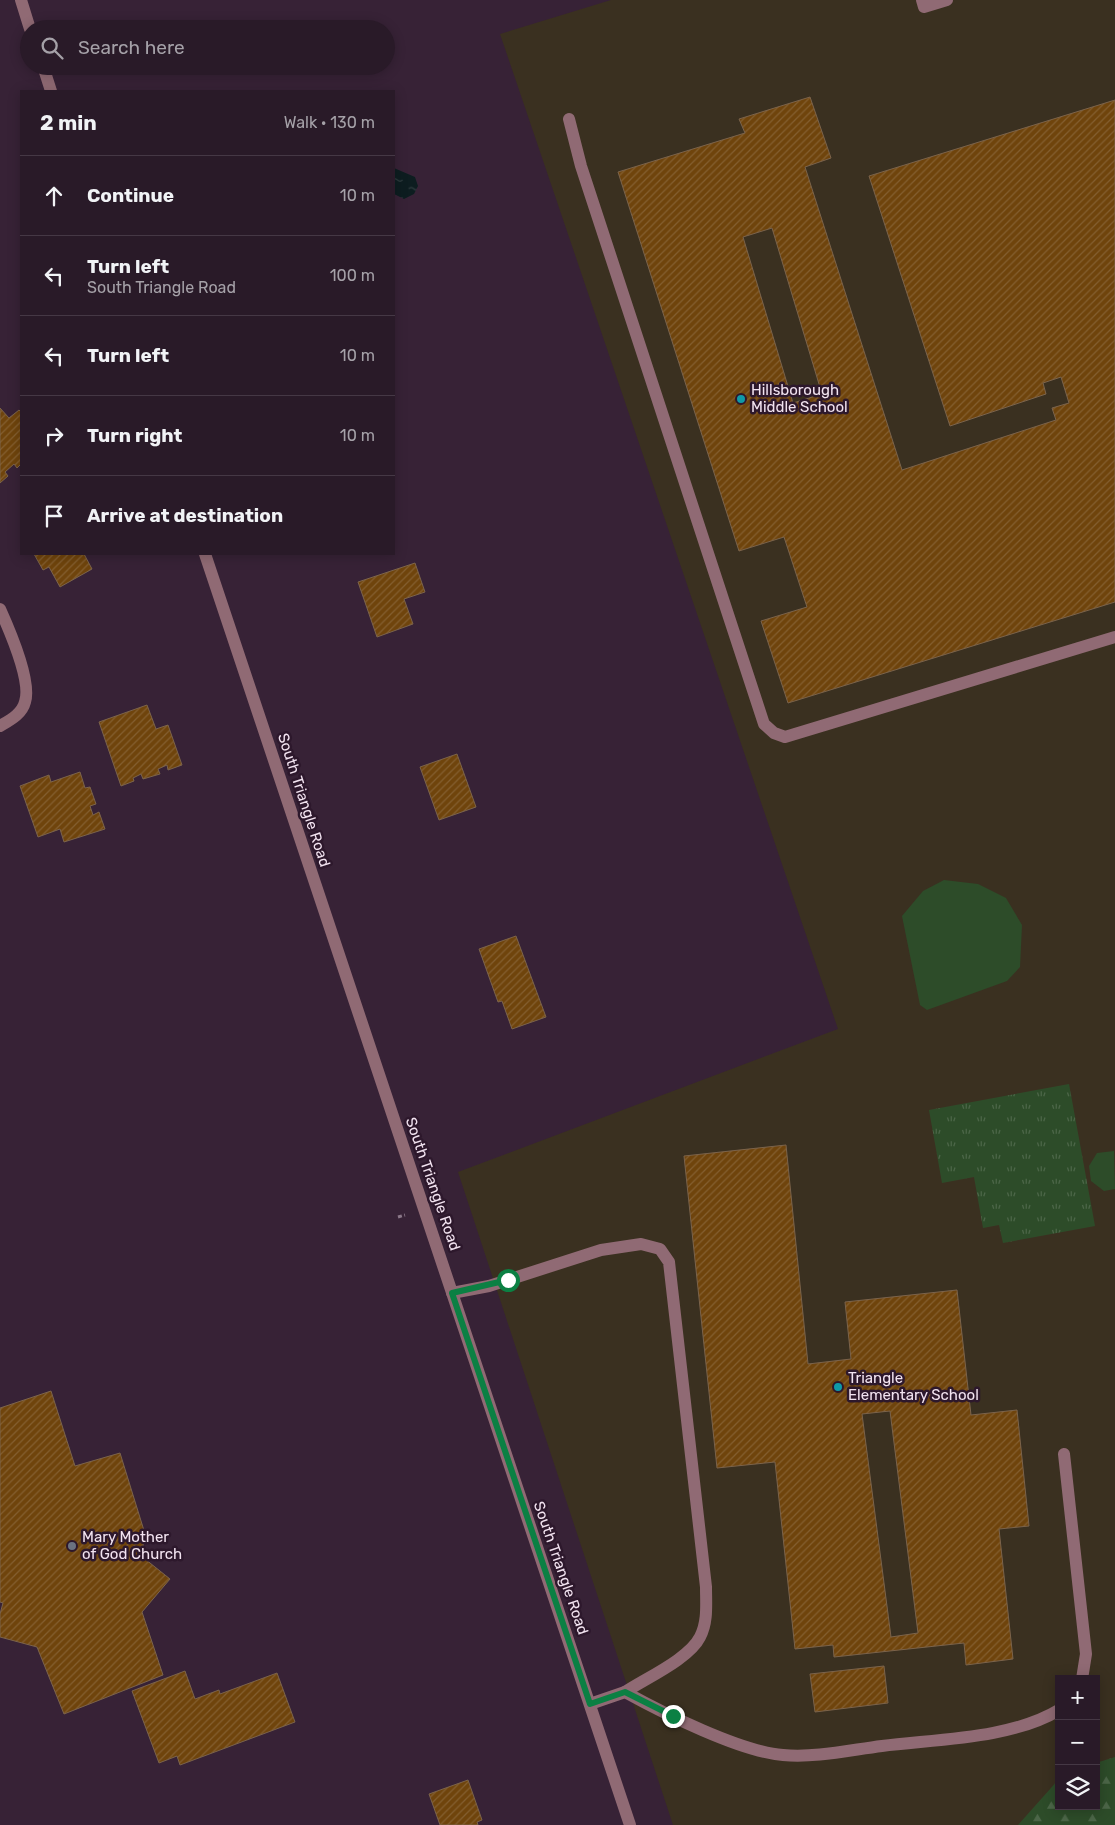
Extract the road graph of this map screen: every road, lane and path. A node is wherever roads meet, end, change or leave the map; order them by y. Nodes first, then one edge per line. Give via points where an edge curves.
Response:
1 (20, 0) edge
2 (947, 0) edge
3 (923, 4) edge
4 (27, 20) edge
5 (46, 75) edge
6 (51, 90) edge
7 (569, 119) dead end
8 (205, 555) edge
9 (0, 609) edge
10 (1115, 637) edge
11 (0, 726) edge
12 (452, 1293) junction
13 (1064, 1454) dead end
14 (1083, 1675) edge
15 (625, 1692) junction
16 (590, 1704) junction
17 (1055, 1712) edge
18 (630, 1825) edge

1 - 4 street
2 - 3 street
5 - 6 street
7 - 10 street via 581,166 764,724 785,737
8 - 12 street, South Triangle Road
9 - 11 street via 21,665 27,692 20,712
12 - 15 street via 489,1286 601,1250 641,1244 660,1249 669,1262 706,1587 706,1616 700,1638 684,1655
12 - 16 street, South Triangle Road
13 - 14 street via 1086,1654
15 - 16 street
15 - 17 street via 743,1746 783,1755 1004,1731 1041,1721
16 - 18 street, South Triangle Road

